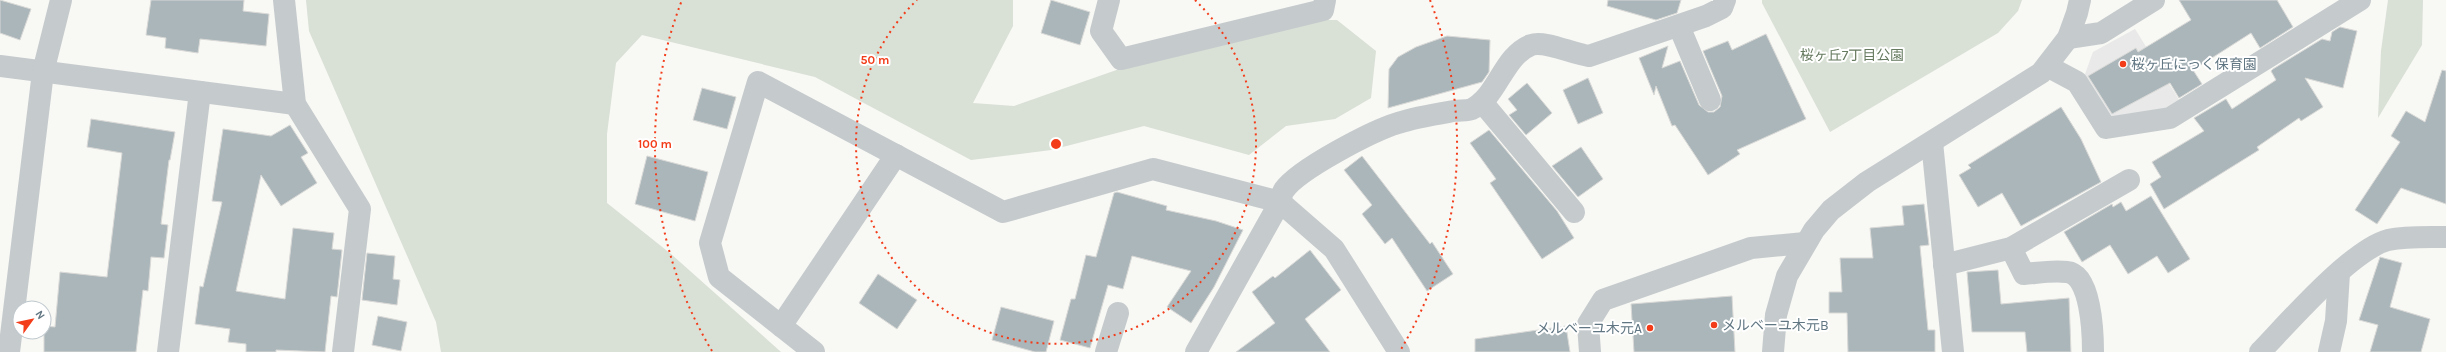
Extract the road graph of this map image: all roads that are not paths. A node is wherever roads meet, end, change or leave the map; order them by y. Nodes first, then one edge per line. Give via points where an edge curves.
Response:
1 (61, 0) edge
2 (284, 0) edge
3 (1109, 0) edge
4 (1325, 0) edge
5 (1725, 0) edge
6 (2080, 0) edge
7 (2154, 0) edge
8 (2360, 0) edge
9 (1679, 26) junction
10 (2068, 38) junction
11 (0, 66) edge
12 (2047, 66) junction
13 (43, 72) junction
14 (200, 92) junction
15 (1710, 100) dead end
16 (1482, 102) junction
17 (295, 104) junction
18 (1932, 142) junction
19 (896, 155) junction
20 (2129, 180) dead end
21 (1280, 202) junction
22 (1574, 212) dead end
23 (2446, 237) edge
24 (1805, 244) junction
25 (2011, 248) junction
26 (1944, 265) junction
27 (2339, 273) junction
28 (1118, 313) dead end
29 (781, 326) junction
30 (8, 352) edge
31 (168, 352) edge
32 (343, 352) edge
33 (814, 352) edge
34 (1106, 352) edge
35 (1196, 352) edge
36 (1399, 352) edge
37 (1590, 352) edge
38 (1773, 352) edge
39 (1953, 352) edge
40 (2093, 352) edge
41 (2260, 352) edge
42 (2329, 352) edge

1 - 13 street
2 - 17 street
3 - 4 street via 1101,31 1121,59 1323,10
5 - 9 street via 1722,8
6 - 10 street via 2078,13
7 - 10 street via 2101,33
8 - 12 street via 2170,118 2106,128 2076,82
9 - 15 street
9 - 16 street via 1589,56 1577,55 1540,43 1530,46 1519,53
10 - 12 street
11 - 13 street
12 - 18 street via 2022,85
13 - 14 street
13 - 30 street
14 - 17 street
14 - 31 street
16 - 21 street via 1470,110 1456,110 1398,123 1368,135 1302,174 1283,190
16 - 22 street
17 - 32 street via 360,209
18 - 24 street via 1867,182 1831,210
18 - 26 street
19 - 21 street via 1003,212 1153,169
19 - 29 street
19 - 29 street via 758,82 710,242 719,277
20 - 25 street
21 - 35 street
21 - 36 street via 1334,249
23 - 27 street via 2388,240 2368,248
24 - 37 street via 1751,248 1603,300 1588,324
24 - 38 street via 1786,276 1776,315
25 - 26 street
25 - 40 street via 2024,274 2068,272 2079,277 2085,290 2093,329
26 - 39 street
27 - 41 street
27 - 42 street via 2336,321
28 - 34 street
29 - 33 street

